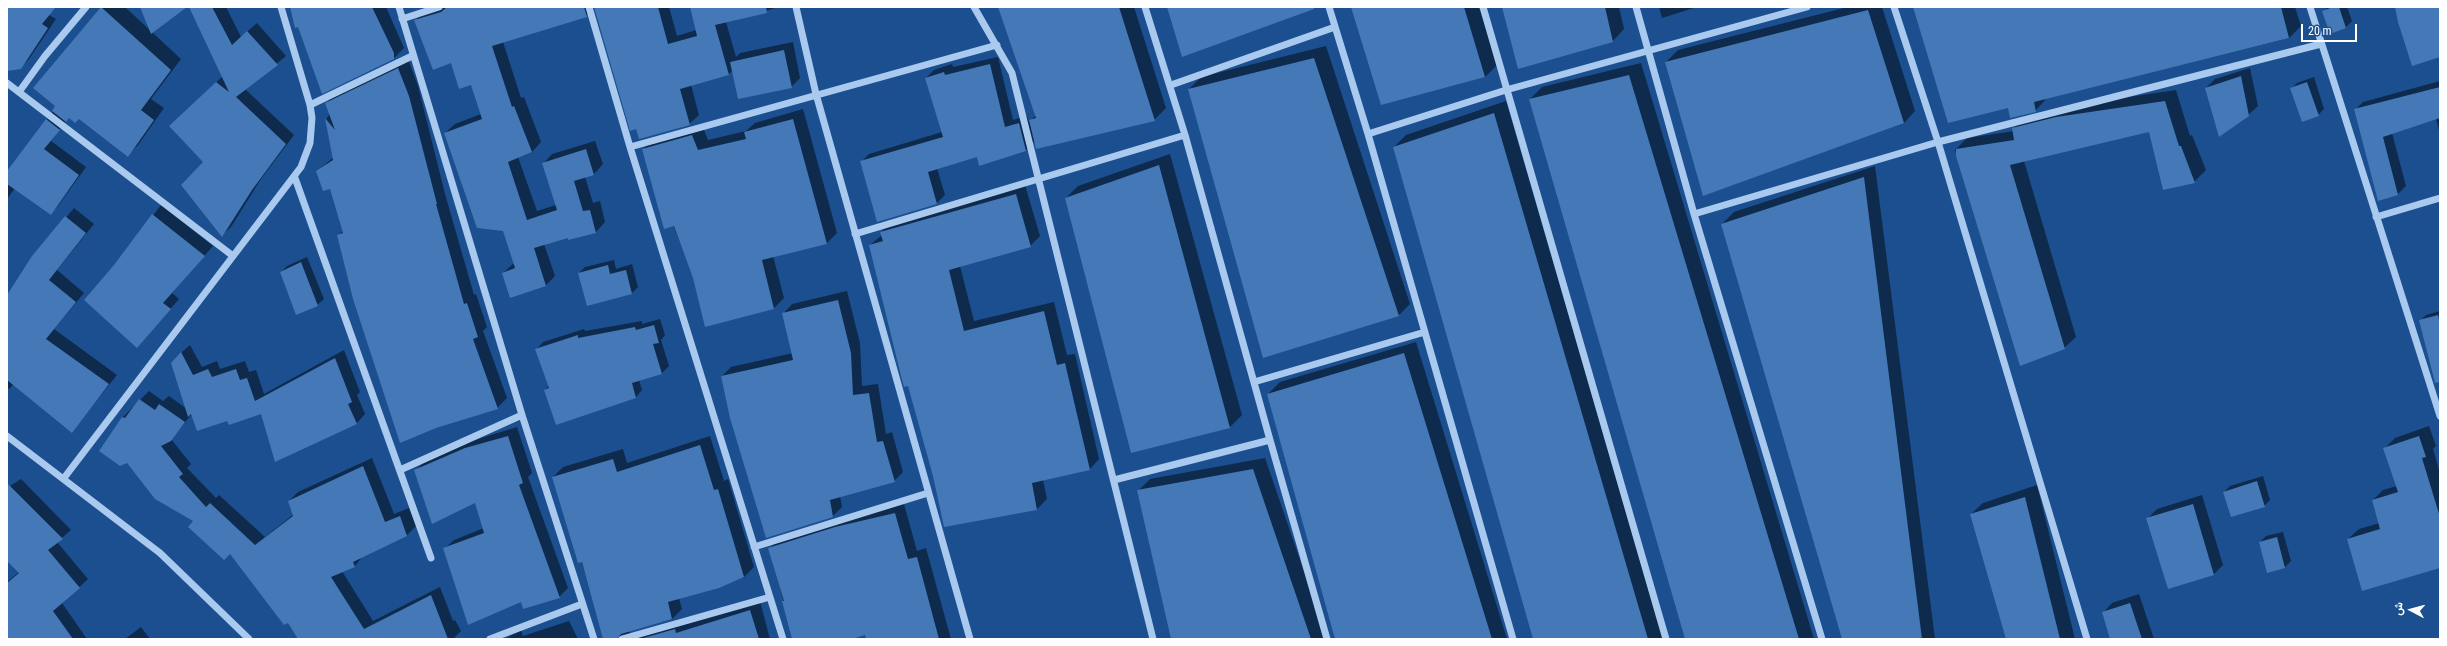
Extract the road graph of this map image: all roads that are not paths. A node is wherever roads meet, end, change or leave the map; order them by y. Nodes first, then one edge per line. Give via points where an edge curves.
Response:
1 (86, 7) edge
2 (281, 7) edge
3 (399, 7) edge
4 (439, 7) edge
5 (589, 7) edge
6 (796, 7) edge
7 (974, 7) edge
8 (1145, 7) edge
9 (1329, 7) edge
10 (1483, 7) edge
11 (1636, 7) edge
12 (1806, 7) edge
13 (1894, 7) edge
14 (2310, 7) edge
15 (402, 19) junction
16 (1335, 27) junction
17 (2321, 44) junction
18 (997, 45) junction
19 (1648, 52) junction
20 (412, 56) junction
21 (7, 83) edge
22 (1171, 84) junction
23 (1506, 90) junction
24 (20, 92) junction
25 (816, 94) junction
26 (310, 105) junction
27 (1368, 134) junction
28 (1185, 135) junction
29 (1938, 142) junction
30 (630, 147) junction
31 (295, 178) junction
32 (1039, 178) junction
33 (2440, 198) edge
34 (1694, 214) junction
35 (2376, 217) junction
36 (855, 234) junction
37 (233, 256) junction
38 (1425, 332) junction
39 (1254, 382) junction
40 (522, 415) junction
41 (2440, 416) edge
42 (7, 436) edge
43 (1270, 440) junction
44 (400, 470) junction
45 (64, 478) junction
46 (1114, 480) junction
47 (928, 493) junction
48 (754, 547) junction
49 (431, 558) dead end
50 (770, 597) junction
51 (582, 604) junction
52 (249, 639) edge
53 (490, 639) edge
54 (594, 639) edge
55 (622, 639) edge
56 (783, 639) edge
57 (970, 639) edge
58 (1153, 639) edge
59 (1327, 639) edge
60 (1514, 639) edge
61 (1666, 639) edge
62 (1822, 639) edge
63 (2087, 639) edge

1 - 24 street
2 - 26 street
3 - 15 street
4 - 15 street
5 - 30 street
6 - 25 street
7 - 18 street
8 - 22 street
9 - 16 street
10 - 23 street
11 - 19 street
12 - 19 street
13 - 29 street
14 - 17 street
15 - 20 street
16 - 22 street
16 - 27 street
17 - 29 street
17 - 35 street
18 - 25 street
18 - 32 street via 1012,73
19 - 23 street
19 - 34 street
20 - 26 street
20 - 40 street
21 - 24 street
22 - 28 street
23 - 27 street
23 - 61 street
24 - 37 street
25 - 30 street
25 - 36 street
26 - 31 street via 310,143
27 - 38 street
28 - 32 street
28 - 39 street
29 - 34 street
29 - 63 street
30 - 48 street
31 - 37 street
31 - 44 street
32 - 36 street
32 - 46 street
33 - 35 street
34 - 62 street
35 - 41 street
36 - 47 street
37 - 45 street
38 - 39 street
38 - 60 street
39 - 43 street
40 - 44 street
40 - 51 street
42 - 45 street
43 - 46 street
43 - 59 street
44 - 49 street
45 - 52 street via 160,553
46 - 58 street
47 - 48 street
47 - 57 street
48 - 50 street
50 - 55 street
50 - 56 street
51 - 53 street
51 - 54 street

